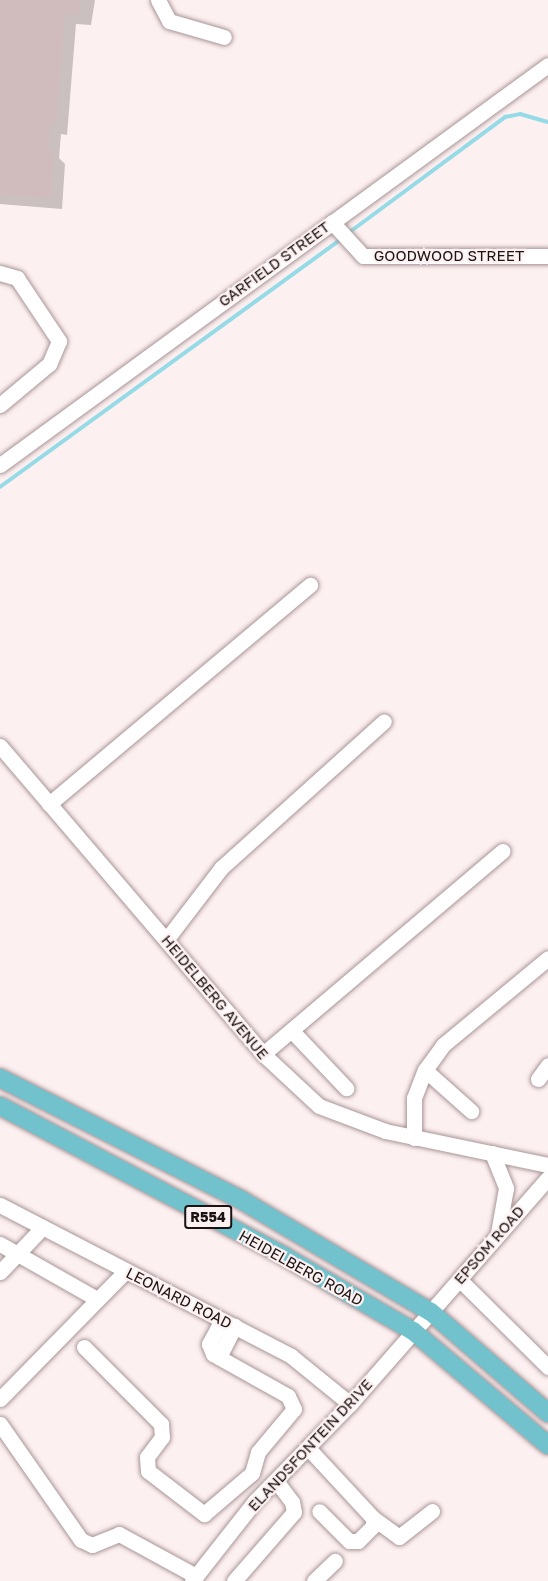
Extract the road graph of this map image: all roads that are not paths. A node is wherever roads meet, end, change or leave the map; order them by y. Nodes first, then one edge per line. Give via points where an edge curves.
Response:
1 (158, 0) edge
2 (224, 37) dead end
3 (548, 65) edge
4 (332, 222) junction
5 (548, 256) edge
6 (0, 273) edge
7 (0, 405) edge
8 (0, 465) edge
9 (310, 585) dead end
10 (384, 720) dead end
11 (0, 746) edge
12 (49, 804) junction
13 (502, 851) dead end
14 (166, 940) junction
15 (548, 958) edge
16 (292, 1031) junction
17 (263, 1054) junction
18 (548, 1065) edge
19 (425, 1070) junction
20 (0, 1078) edge
21 (538, 1079) dead end
22 (346, 1088) dead end
23 (0, 1106) edge
24 (471, 1111) dead end
25 (414, 1138) junction
26 (492, 1153) junction
27 (548, 1165) edge
28 (548, 1178) edge
29 (0, 1205) edge
30 (43, 1227) junction
31 (498, 1233) junction
32 (0, 1244) edge
33 (20, 1252) junction
34 (126, 1271) junction
35 (0, 1272) edge
36 (460, 1280) junction
37 (97, 1299) junction
38 (431, 1312) junction
39 (229, 1323) junction
40 (413, 1331) junction
41 (84, 1347) dead end
42 (545, 1357) edge
43 (0, 1399) edge
44 (350, 1404) junction
45 (548, 1413) edge
46 (0, 1424) edge
47 (548, 1445) edge
48 (309, 1449) junction
49 (276, 1481) junction
50 (319, 1511) dead end
51 (432, 1511) dead end
52 (373, 1518) junction
53 (335, 1561) dead end
54 (194, 1579) edge
55 (234, 1581) edge
56 (314, 1581) edge

1 - 2 street via 169,21
3 - 4 street, GARFIELD STREET
4 - 5 street, GOODWOOD STREET via 363,256
4 - 8 street, GARFIELD STREET
6 - 7 street via 17,278 59,341 49,364
9 - 12 street
10 - 14 street via 221,868
11 - 12 street, HEIDELBERG AVENUE
12 - 14 street, HEIDELBERG AVENUE
13 - 16 street
14 - 17 street, HEIDELBERG AVENUE
15 - 19 street via 443,1045
16 - 17 street
16 - 22 street
17 - 25 street, HEIDELBERG AVENUE via 319,1106 340,1117
18 - 21 street
19 - 24 street
19 - 25 street via 414,1098
20 - 38 main road, HEIDELBERG ROAD / R554 via 243,1201
23 - 40 main road, HEIDELBERG ROAD / R554 via 284,1256
25 - 26 street, HEIDELBERG AVENUE
26 - 27 street, HEIDELBERG AVENUE
26 - 31 street via 506,1188
28 - 31 street, EPSOM ROAD
29 - 30 street, LEONARD ROAD
30 - 33 street
30 - 34 street, LEONARD ROAD
31 - 36 street, EPSOM ROAD
32 - 33 street
33 - 35 street
33 - 37 street
34 - 37 street
34 - 39 street, LEONARD ROAD
36 - 38 street, EPSOM ROAD
36 - 42 street
37 - 43 street
38 - 40 street, ELANDSFONTEIN DRIVE
38 - 45 main road, HEIDELBERG ROAD / R554
39 - 41 street via 219,1357 288,1396 294,1409 258,1452 252,1473 204,1514 148,1471 147,1457 162,1437 161,1424
39 - 44 street, LEONARD ROAD via 291,1356
40 - 44 street, ELANDSFONTEIN DRIVE
40 - 47 main road, HEIDELBERG ROAD / R554
44 - 48 street, ELANDSFONTEIN DRIVE
46 - 54 street via 81,1540 92,1545 119,1534
48 - 49 street, ELANDSFONTEIN DRIVE
48 - 52 street
49 - 54 street, ELANDSFONTEIN DRIVE via 255,1501
49 - 55 street via 292,1502 291,1518
50 - 52 street via 354,1542 373,1526
51 - 52 street via 399,1537
53 - 56 street

